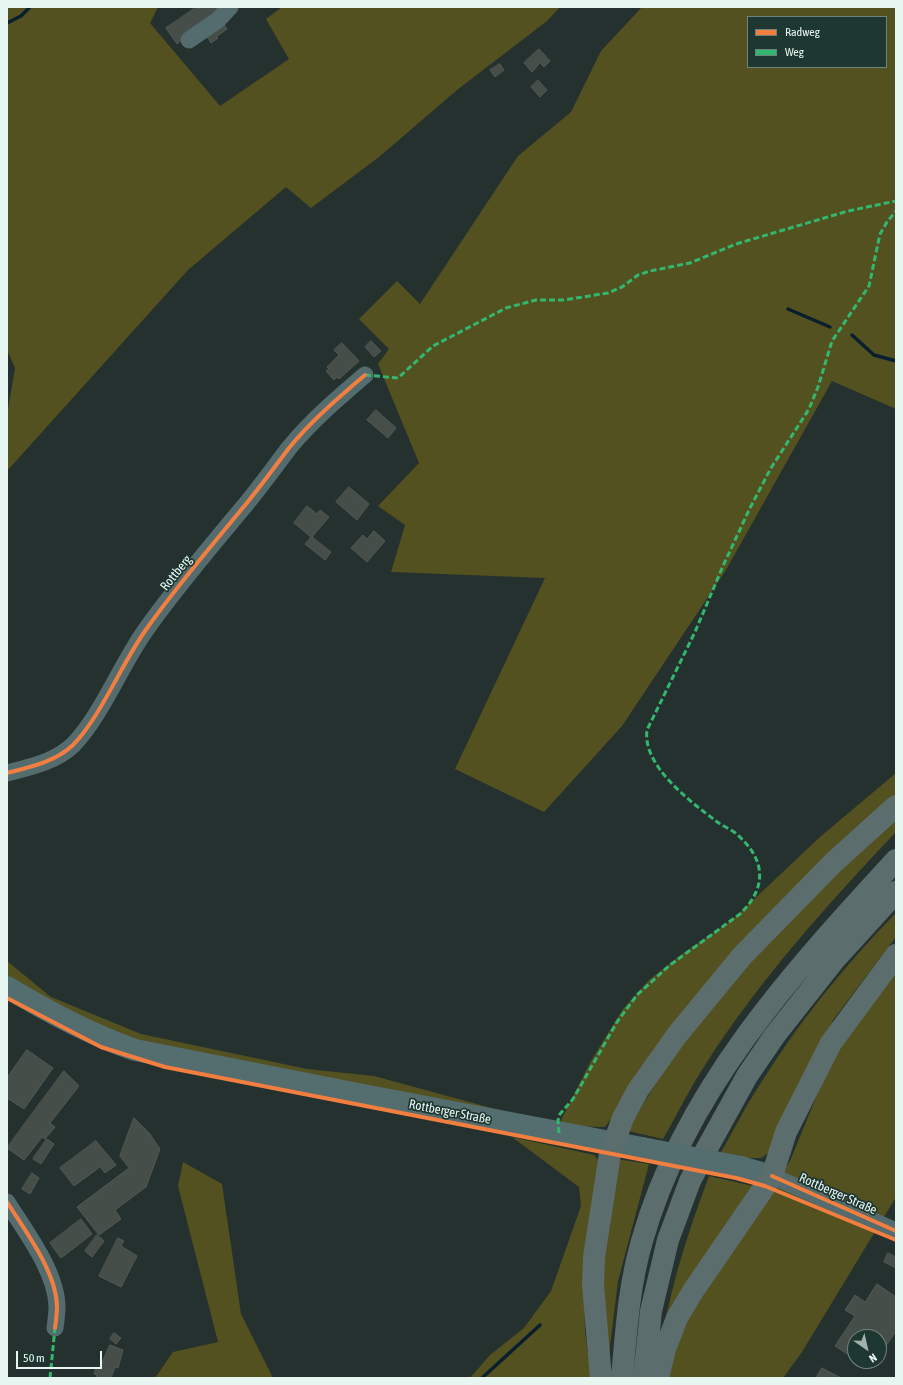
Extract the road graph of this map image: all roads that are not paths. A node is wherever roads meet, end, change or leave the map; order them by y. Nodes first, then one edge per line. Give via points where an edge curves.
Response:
1 (230, 7) edge
2 (189, 40) dead end
3 (365, 376) dead end
4 (7, 773) edge
5 (896, 806) edge
6 (896, 860) edge
7 (896, 892) edge
8 (896, 955) edge
9 (7, 987) edge
10 (612, 1142) junction
11 (772, 1176) junction
12 (7, 1202) edge
13 (896, 1231) edge
14 (55, 1328) dead end
15 (600, 1378) edge
16 (622, 1378) edge
17 (644, 1378) edge
18 (658, 1378) edge

1 - 2 street via 218,20
3 - 4 street, Rottberg via 310,424 188,573 144,633 85,731 72,746 56,757
5 - 10 highway via 833,863 742,956 709,995 677,1034 638,1090
6 - 16 highway via 821,941 759,1021 704,1100 681,1140 664,1177 642,1241 629,1308
7 - 17 highway via 835,959 775,1035 747,1076 705,1152 690,1181 668,1240 651,1311
8 - 11 highway via 831,1043 786,1132
9 - 10 main road, Rottberger Straße via 64,1020 135,1050
10 - 11 main road, Rottberger Straße, bridge via 741,1167
10 - 15 highway via 594,1257 593,1285
11 - 13 street, Rottberger Straße
11 - 18 highway via 677,1318 665,1349
12 - 14 street via 52,1280 57,1307

